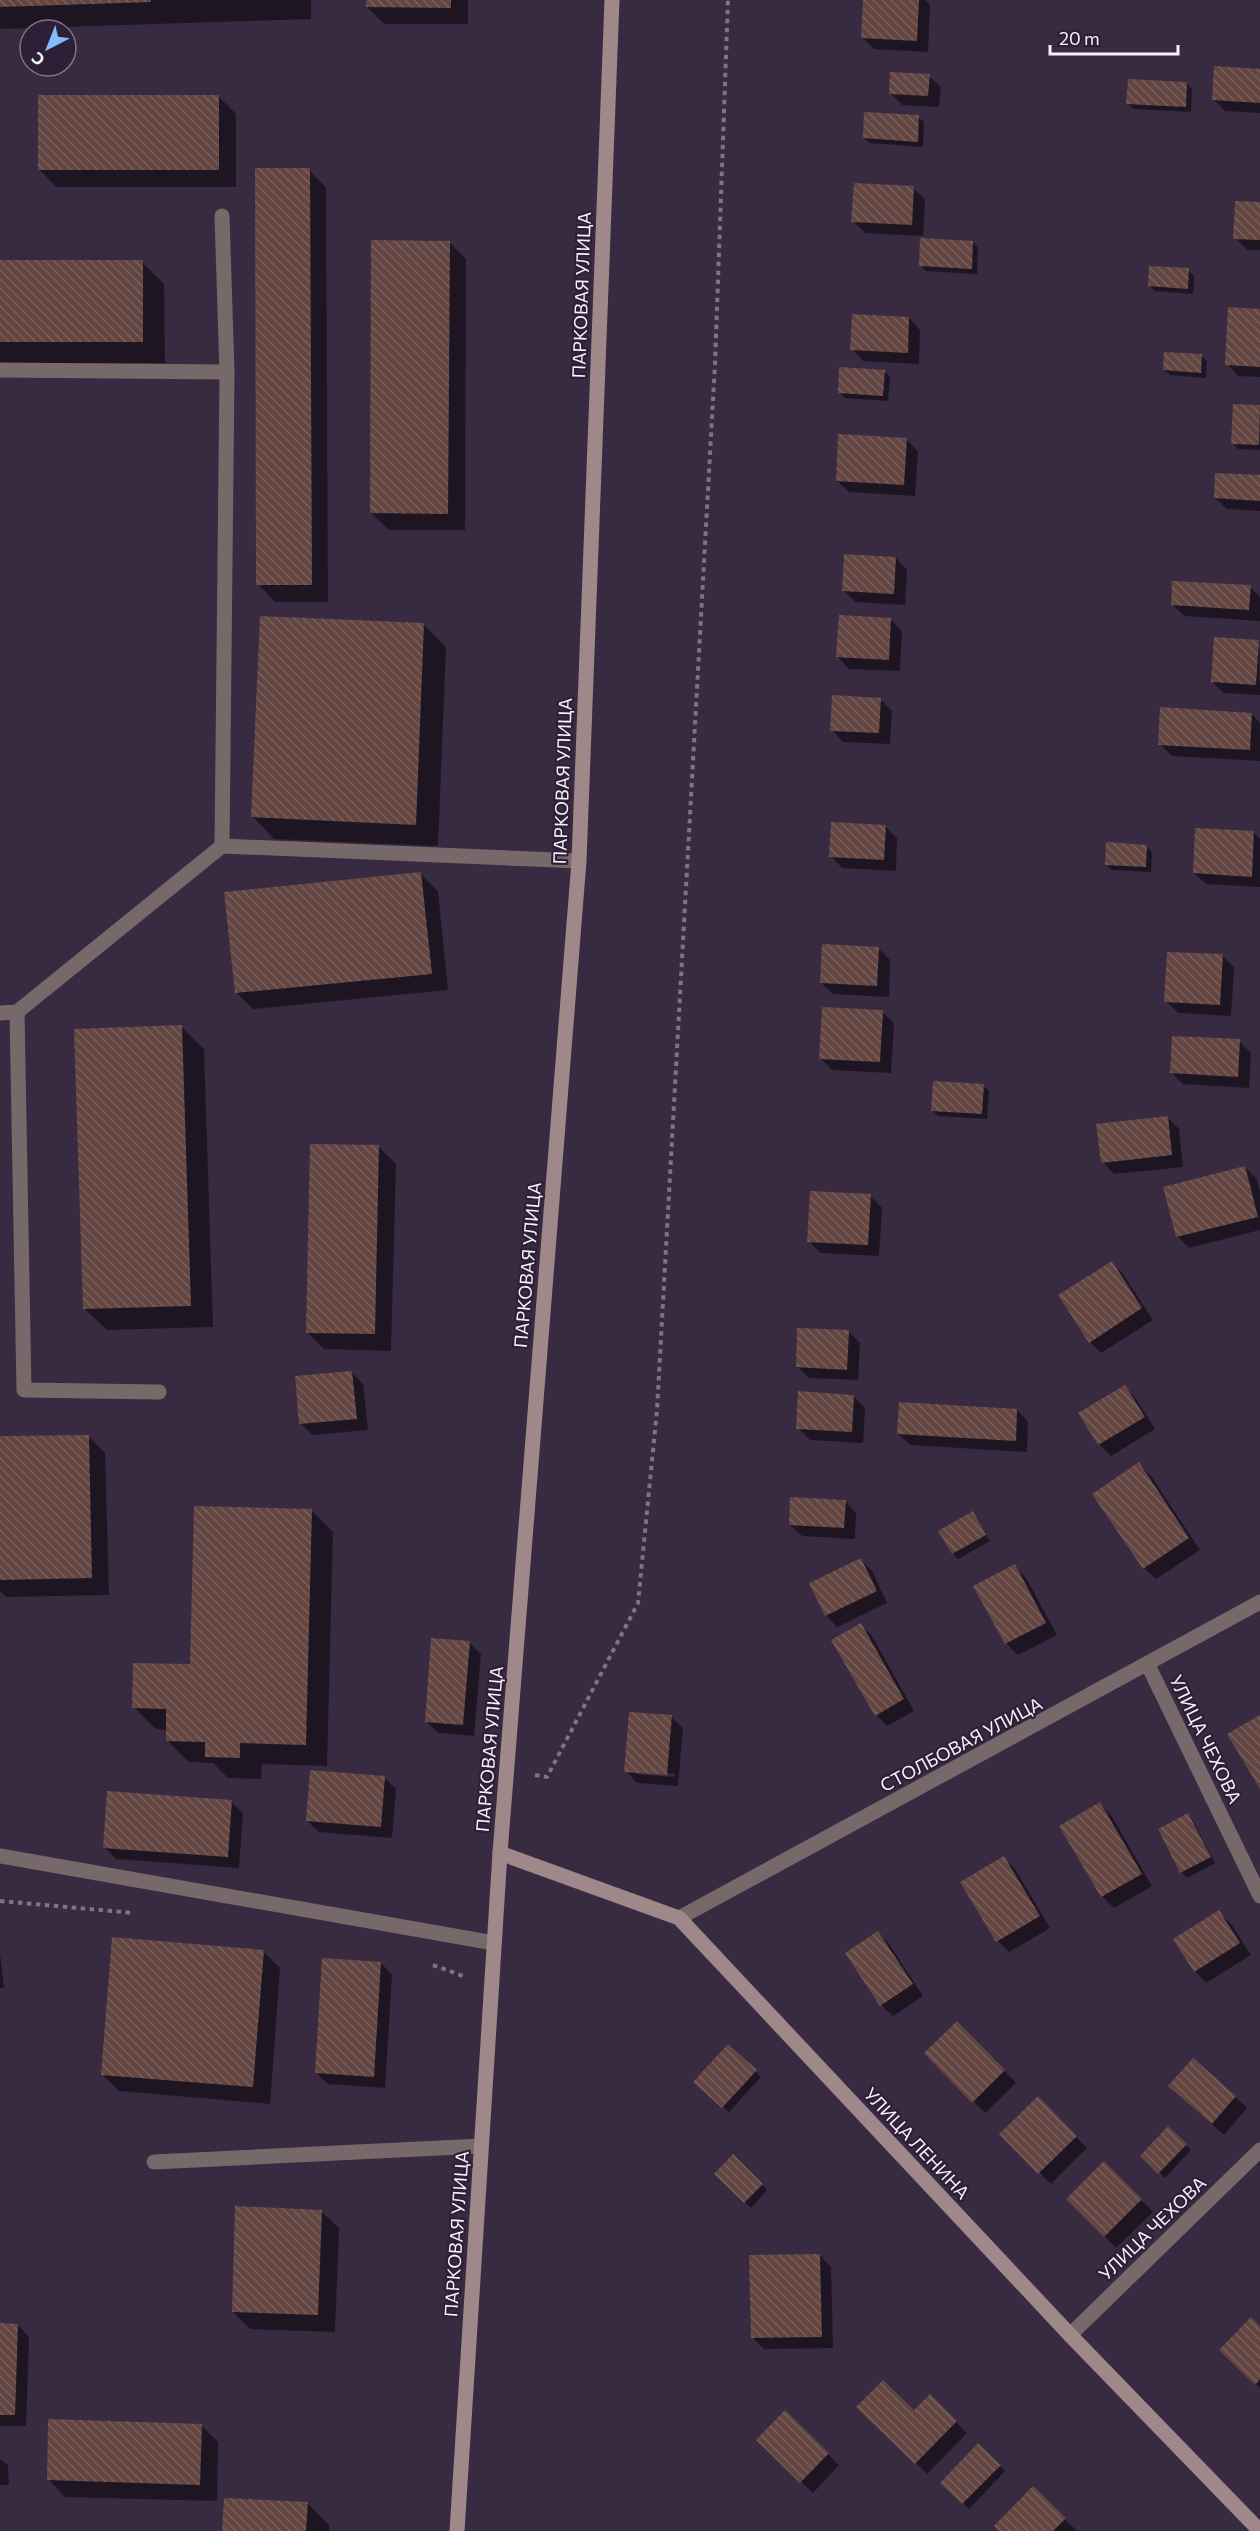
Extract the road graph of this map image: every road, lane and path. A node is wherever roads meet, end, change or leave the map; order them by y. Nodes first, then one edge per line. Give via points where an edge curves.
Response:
1 (612, 0) edge
2 (728, 0) edge
3 (222, 216) dead end
4 (0, 370) edge
5 (227, 372) junction
6 (222, 846) junction
7 (579, 861) junction
8 (0, 1012) edge
9 (17, 1012) junction
10 (159, 1392) dead end
11 (1260, 1602) edge
12 (1148, 1665) junction
13 (507, 1772) junction
14 (500, 1853) junction
15 (0, 1856) edge
16 (1260, 1896) edge
17 (679, 1918) junction
18 (494, 1943) junction
19 (481, 2146) junction
20 (1260, 2150) edge
21 (154, 2162) dead end
22 (1070, 2335) junction
23 (457, 2531) edge
24 (1260, 2531) edge

1 - 7 main road, ПАРКОВАЯ УЛИЦА
2 - 13 path via 715,364 659,1386 638,1603 548,1777
3 - 5 street
4 - 5 street
5 - 6 street
6 - 7 street
6 - 9 street
7 - 13 main road, ПАРКОВАЯ УЛИЦА
8 - 9 street
9 - 10 street via 24,1390
11 - 12 street, СТОЛБОВАЯ УЛИЦА
12 - 16 street, УЛИЦА ЧЕХОВА
12 - 17 street, СТОЛБОВАЯ УЛИЦА
13 - 14 main road, ПАРКОВАЯ УЛИЦА
14 - 17 main road, УЛИЦА ЛЕНИНА
14 - 18 main road, ПАРКОВАЯ УЛИЦА
15 - 18 street
17 - 22 main road, УЛИЦА ЛЕНИНА
18 - 19 main road, ПАРКОВАЯ УЛИЦА
19 - 21 street
19 - 23 main road, ПАРКОВАЯ УЛИЦА
20 - 22 street, УЛИЦА ЧЕХОВА
22 - 24 main road, УЛИЦА ЛЕНИНА

